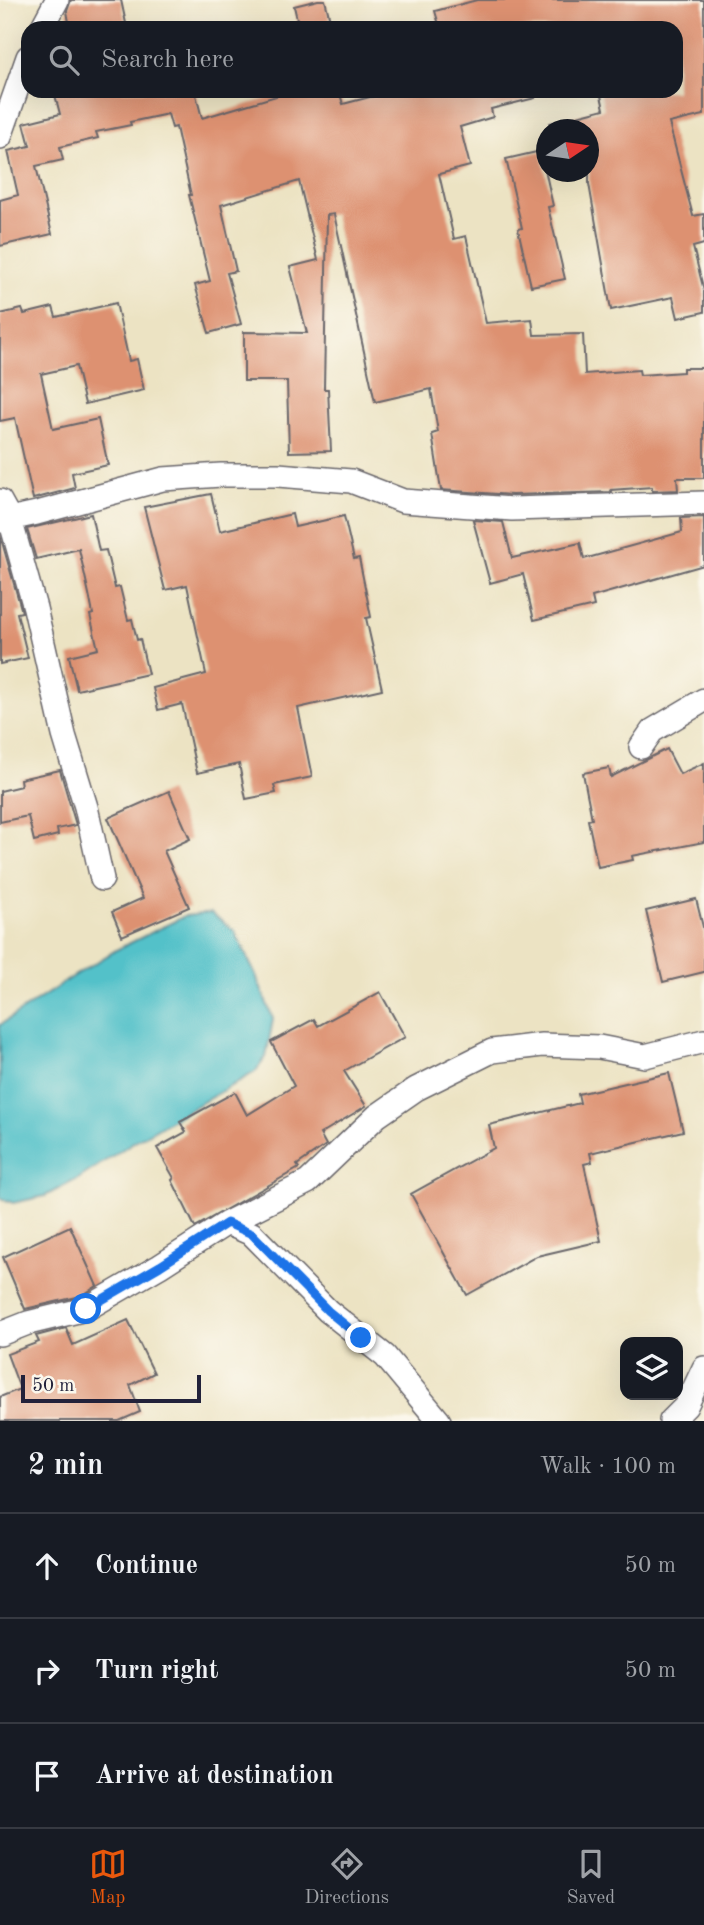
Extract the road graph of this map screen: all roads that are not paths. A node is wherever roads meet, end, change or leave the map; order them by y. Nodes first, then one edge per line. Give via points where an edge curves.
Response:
1 (57, 0) edge
2 (46, 21) edge
3 (21, 73) edge
4 (5, 111) edge
5 (0, 136) edge
6 (704, 503) edge
7 (3, 514) edge
8 (704, 700) edge
9 (641, 747) dead end
10 (102, 879) dead end
11 (704, 1041) edge
12 (227, 1223) junction
13 (0, 1334) edge
14 (704, 1368) edge
15 (439, 1421) edge
16 (671, 1421) edge

1 - 2 street
3 - 4 street
4 - 5 street
6 - 7 street via 512,509 403,501 351,481 220,475 163,479
7 - 10 street via 36,608
8 - 9 street via 652,731
11 - 12 street via 645,1056 599,1047 542,1045 492,1051 416,1089 377,1116 309,1182
12 - 13 street via 86,1309
12 - 15 street via 252,1234 328,1311 385,1356
14 - 16 street via 686,1406

